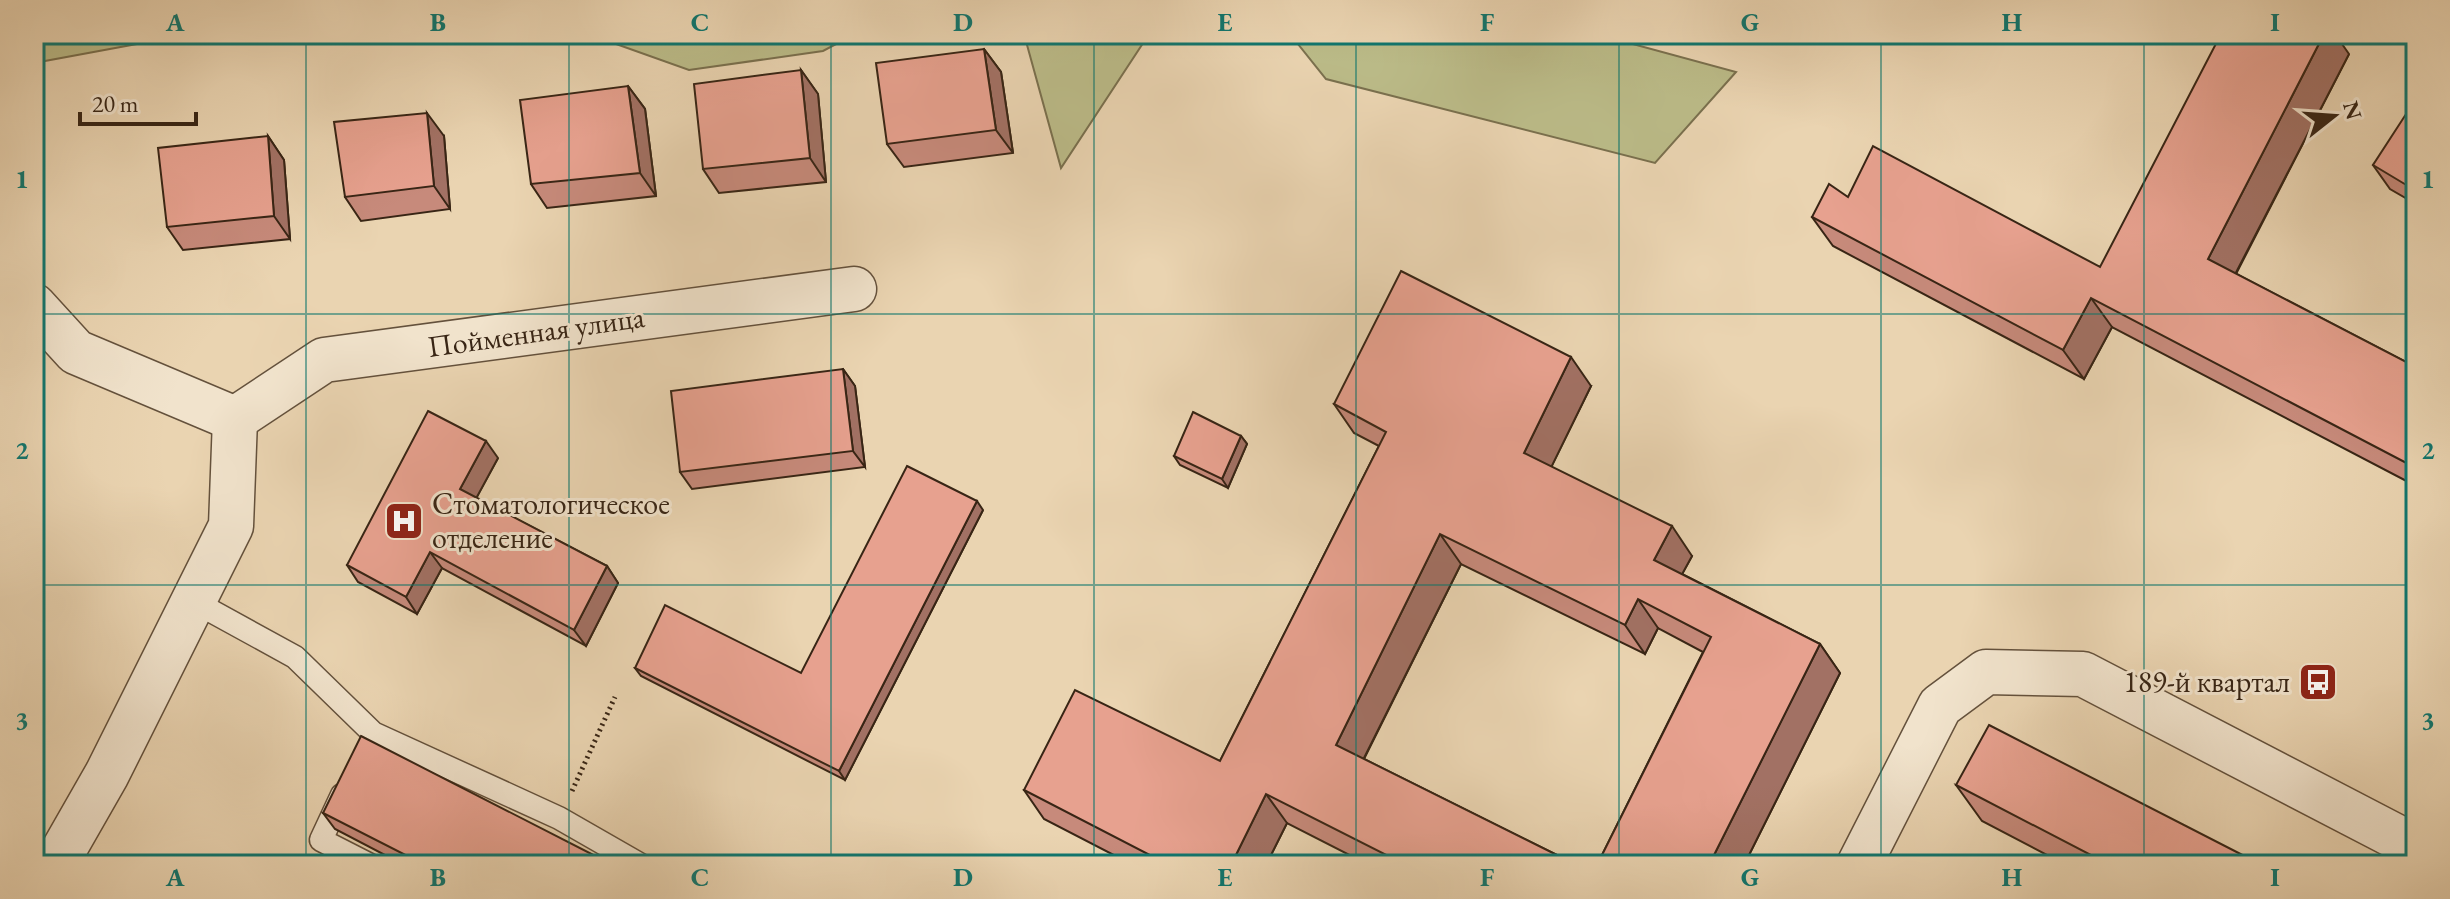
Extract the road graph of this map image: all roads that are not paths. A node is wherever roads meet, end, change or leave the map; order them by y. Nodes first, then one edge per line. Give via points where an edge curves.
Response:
1 (854, 289) dead end
2 (34, 306) edge
3 (235, 419) junction
4 (193, 601) junction
5 (353, 773) edge
6 (2416, 847) edge
7 (55, 865) edge
8 (370, 865) edge
9 (641, 865) edge
10 (1859, 865) edge

1 - 3 street, Пойменная улица via 324,360
2 - 3 street via 76,352
3 - 4 street via 231,526
4 - 7 street
4 - 9 lane via 295,657 369,740 559,818
5 - 8 lane via 321,840
6 - 10 street via 2083,674 1986,672 1940,706

